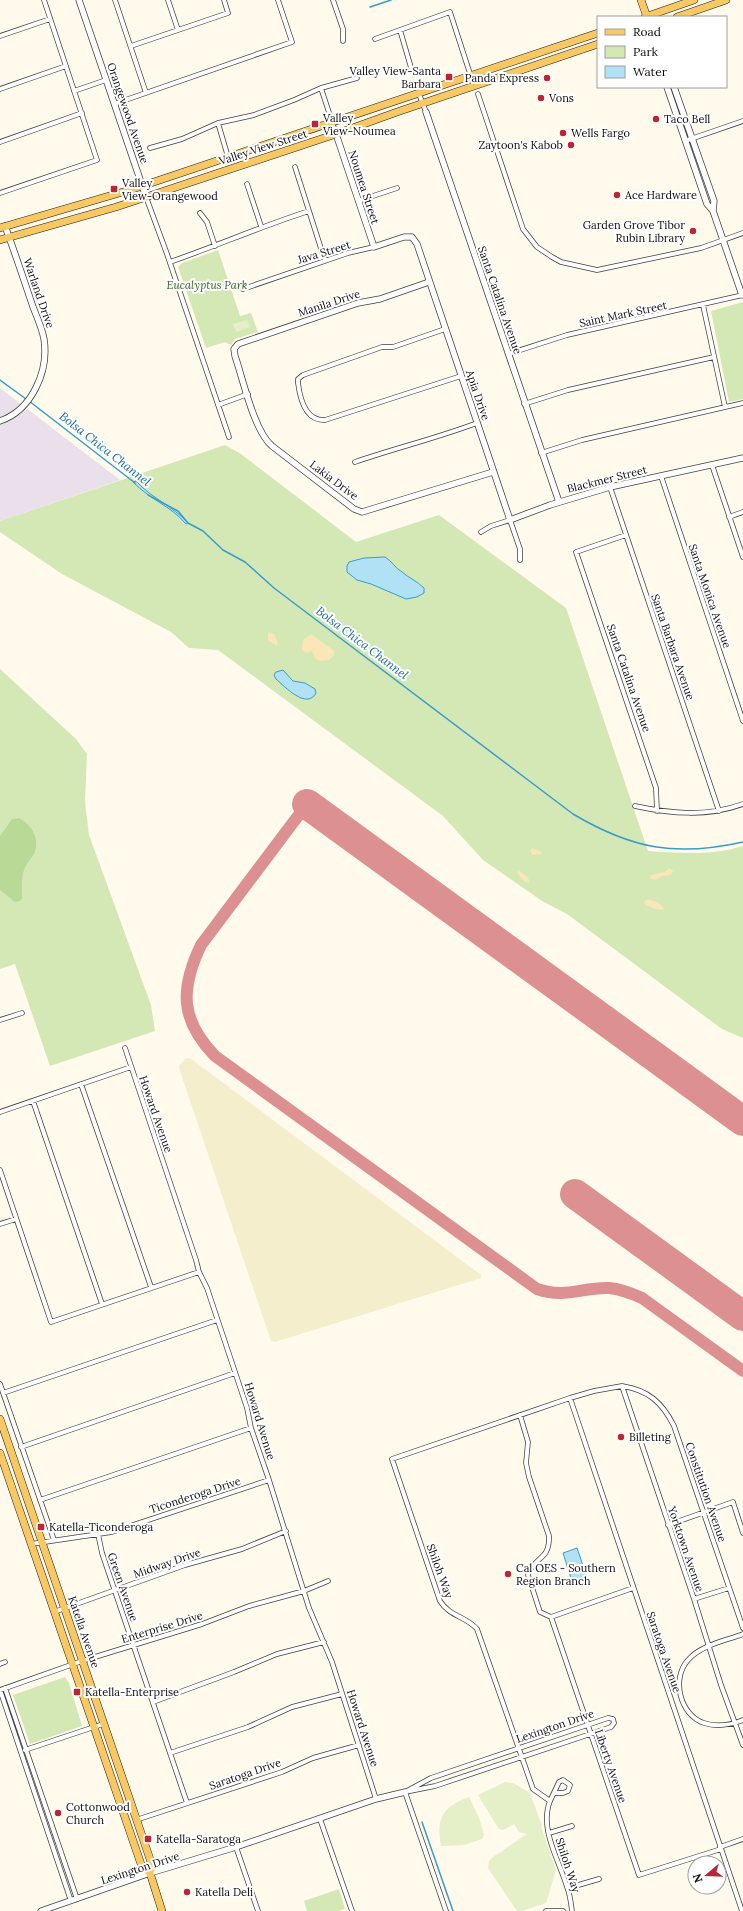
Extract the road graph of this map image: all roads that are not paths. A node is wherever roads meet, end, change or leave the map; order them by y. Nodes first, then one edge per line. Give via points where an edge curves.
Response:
1 (44, 0) edge
2 (78, 0) edge
3 (116, 0) edge
4 (168, 0) edge
5 (224, 0) edge
6 (278, 0) edge
7 (333, 0) edge
8 (641, 0) edge
9 (694, 0) edge
10 (726, 0) edge
11 (646, 16) edge
12 (649, 16) edge
13 (680, 16) edge
14 (50, 19) junction
15 (178, 30) junction
16 (400, 30) junction
17 (597, 33) edge
18 (0, 35) edge
19 (375, 39) dead end
20 (343, 41) dead end
21 (597, 44) edge
22 (131, 46) junction
23 (554, 48) junction
24 (554, 59) junction
25 (543, 63) junction
26 (66, 66) junction
27 (412, 71) dead end
28 (471, 76) junction
29 (356, 78) dead end
30 (106, 80) junction
31 (474, 86) junction
32 (320, 88) junction
33 (667, 88) edge
34 (674, 88) edge
35 (0, 89) edge
36 (74, 91) junction
37 (146, 93) junction
38 (419, 94) junction
39 (478, 94) dead end
40 (422, 103) junction
41 (114, 104) junction
42 (426, 112) joint
43 (82, 114) junction
44 (743, 121) edge
45 (332, 122) junction
46 (218, 123) junction
47 (336, 134) junction
48 (692, 138) junction
49 (685, 141) junction
50 (0, 142) edge
51 (150, 148) dead end
52 (228, 157) junction
53 (295, 168) dead end
54 (247, 184) dead end
55 (142, 186) junction
56 (397, 188) dead end
57 (0, 193) edge
58 (146, 197) junction
59 (358, 201) junction
60 (309, 211) junction
61 (712, 211) junction
62 (200, 213) dead end
63 (261, 226) junction
64 (2, 227) edge
65 (743, 233) edge
66 (9, 237) junction
67 (412, 237) joint
68 (0, 240) edge
69 (723, 241) junction
70 (216, 246) junction
71 (374, 247) junction
72 (325, 261) junction
73 (170, 262) junction
74 (429, 282) junction
75 (242, 289) dead end
76 (743, 295) edge
77 (703, 305) junction
78 (445, 329) junction
79 (236, 347) joint
80 (508, 354) junction
81 (714, 357) junction
82 (461, 376) junction
83 (248, 394) junction
84 (743, 403) edge
85 (524, 404) junction
86 (218, 405) junction
87 (725, 407) junction
88 (0, 421) edge
89 (477, 424) junction
90 (229, 437) dead end
91 (541, 453) junction
92 (743, 458) edge
93 (355, 462) dead end
94 (712, 465) junction
95 (493, 472) junction
96 (661, 476) junction
97 (610, 488) junction
98 (559, 502) junction
99 (743, 512) edge
100 (730, 516) junction
101 (510, 520) junction
102 (481, 532) dead end
103 (626, 535) junction
104 (743, 557) edge
105 (520, 560) dead end
106 (743, 721) edge
107 (743, 804) edge
108 (635, 806) dead end
109 (658, 811) junction
110 (719, 811) junction
111 (22, 1013) dead end
112 (0, 1020) edge
113 (125, 1048) dead end
114 (131, 1067) junction
115 (81, 1084) junction
116 (33, 1101) junction
117 (0, 1112) edge
118 (0, 1170) edge
119 (16, 1219) junction
120 (0, 1224) edge
121 (199, 1272) junction
122 (151, 1287) junction
123 (102, 1304) junction
124 (217, 1320) junction
125 (235, 1373) junction
126 (0, 1384) edge
127 (622, 1386) junction
128 (3, 1393) junction
129 (570, 1398) junction
130 (520, 1415) junction
131 (0, 1420) edge
132 (251, 1428) junction
133 (21, 1447) junction
134 (0, 1453) edge
135 (270, 1480) junction
136 (40, 1500) junction
137 (704, 1512) junction
138 (668, 1525) junction
139 (286, 1531) junction
140 (743, 1533) edge
141 (98, 1534) junction
142 (54, 1540) junction
143 (41, 1541) junction
144 (31, 1544) junction
145 (328, 1581) dead end
146 (633, 1588) junction
147 (729, 1588) junction
148 (115, 1591) junction
149 (304, 1591) junction
150 (694, 1599) junction
151 (64, 1608) junction
152 (54, 1612) junction
153 (551, 1617) junction
154 (743, 1628) edge
155 (743, 1634) edge
156 (324, 1642) junction
157 (134, 1645) junction
158 (708, 1647) junction
159 (82, 1661) junction
160 (6, 1662) dead end
161 (0, 1664) edge
162 (72, 1664) junction
163 (5, 1688) junction
164 (0, 1690) edge
165 (342, 1694) junction
166 (681, 1697) junction
167 (671, 1700) junction
168 (153, 1702) junction
169 (743, 1720) edge
170 (736, 1723) junction
171 (103, 1724) junction
172 (588, 1725) junction
173 (94, 1727) junction
174 (590, 1734) junction
175 (743, 1744) edge
176 (359, 1745) junction
177 (518, 1749) junction
178 (26, 1750) junction
179 (21, 1752) junction
180 (170, 1753) junction
181 (521, 1756) junction
182 (404, 1792) junction
183 (554, 1793) dead end
184 (376, 1799) junction
185 (550, 1801) junction
186 (187, 1803) junction
187 (320, 1819) junction
188 (136, 1820) junction
189 (572, 1826) dead end
190 (548, 1833) junction
191 (743, 1839) edge
192 (236, 1847) junction
193 (720, 1848) junction
194 (150, 1873) junction
195 (600, 1879) dead end
196 (568, 1888) junction
197 (74, 1900) junction
198 (41, 1911) edge
199 (162, 1911) edge
200 (258, 1911) edge
201 (352, 1911) edge
202 (446, 1911) edge
203 (546, 1911) edge
204 (563, 1911) edge
205 (572, 1911) edge
206 (742, 1911) edge

1 - 14 street
2 - 30 street, Orangewood Avenue
3 - 22 street
4 - 15 street
5 - 15 street via 228,13
6 - 37 street via 292,42
7 - 20 street via 343,29
8 - 11 main road
9 - 12 main road
10 - 13 main road
14 - 18 street
14 - 26 street
15 - 22 street
16 - 19 street
16 - 27 street
16 - 28 street via 450,12
17 - 23 main road, Valley View Street
21 - 24 main road, Valley View Street
22 - 37 street
23 - 24 main road
23 - 25 main road
23 - 28 main road, Valley View Street
24 - 25 main road, Valley View Street
25 - 31 main road, Valley View Street
26 - 35 street
26 - 36 street
28 - 31 street
28 - 38 main road, Valley View Street
29 - 32 street
30 - 36 street
30 - 41 street, Orangewood Avenue
31 - 40 main road, Valley View Street
32 - 45 street, Noumea Street
32 - 46 street via 254,115
33 - 49 street
34 - 48 street
36 - 43 street
37 - 41 street
38 - 40 street, Santa Catalina Avenue
38 - 45 main road, Valley View Street
39 - 69 street via 523,229 538,247 552,257 561,262 597,270
40 - 42 street, Santa Catalina Avenue
40 - 47 main road, Valley View Street
41 - 55 street, Orangewood Avenue
42 - 80 street, Santa Catalina Avenue
43 - 50 street
43 - 57 street via 97,160
44 - 48 street
45 - 47 street, Noumea Street
45 - 52 main road, Valley View Street
46 - 51 street via 182,139
46 - 52 street
47 - 58 main road, Valley View Street
47 - 59 street, Noumea Street
48 - 49 street
48 - 61 street via 714,201
49 - 61 street via 707,204
52 - 55 main road, Valley View Street
53 - 60 street
54 - 63 street
55 - 58 street, Orangewood Avenue
55 - 64 main road, Valley View Street
56 - 59 street
58 - 66 main road, Valley View Street
58 - 73 street, Orangewood Avenue
59 - 71 street, Noumea Street
60 - 63 street
60 - 72 street
61 - 69 street
62 - 70 street via 207,222
63 - 70 street
64 - 66 street, Warland Drive
65 - 69 street
66 - 68 main road, Valley View Street
66 - 88 street, Warland Drive via 44,339 44,364 36,390 31,397 14,414
67 - 71 street, Java Street via 404,237
67 - 74 street, Apia Drive via 417,244
69 - 76 street
70 - 73 street
71 - 72 street, Java Street
72 - 75 street, Java Street
73 - 86 street, Orangewood Avenue
74 - 78 street, Apia Drive
74 - 79 street, Manila Drive via 380,299 358,303 241,343
76 - 77 street, Saint Mark Street
77 - 80 street, Saint Mark Street via 567,335
77 - 81 street
78 - 82 street, Apia Drive
78 - 82 street via 303,375 298,379 298,387 307,412 320,420 330,419
79 - 83 street, Lakia Drive via 235,356
80 - 85 street, Santa Catalina Avenue
81 - 85 street via 568,390
81 - 87 street
82 - 89 street, Apia Drive
83 - 86 street
83 - 95 street, Lakia Drive via 266,441 354,509 362,512
84 - 87 street
85 - 91 street, Santa Catalina Avenue
86 - 90 street, Orangewood Avenue
87 - 91 street via 582,440
89 - 93 street
89 - 95 street, Apia Drive
91 - 98 street, Santa Catalina Avenue
92 - 94 street, Blackmer Street
94 - 96 street, Blackmer Street
94 - 100 street
95 - 101 street, Apia Drive
96 - 97 street, Blackmer Street
96 - 106 street, Santa Monica Avenue
97 - 98 street, Blackmer Street
97 - 103 street, Santa Barbara Avenue
98 - 101 street, Blackmer Street
99 - 100 street
100 - 104 street
101 - 102 street, Blackmer Street
101 - 105 street, Apia Drive via 520,549
103 - 109 street, Santa Catalina Avenue via 576,552 656,788
103 - 110 street, Santa Barbara Avenue
107 - 110 street
108 - 109 street
109 - 110 street via 687,814
111 - 112 street
113 - 114 street, Howard Avenue
114 - 115 street
114 - 121 street, Howard Avenue
115 - 116 street
115 - 122 street
116 - 117 street
116 - 123 street
118 - 119 street
119 - 120 street
119 - 123 street via 51,1322
121 - 122 street
121 - 124 street, Howard Avenue
122 - 123 street
124 - 125 street, Howard Avenue
124 - 128 street
125 - 132 street, Howard Avenue
125 - 133 street
126 - 128 street
127 - 129 street, Shiloh Way
127 - 137 street, Constitution Avenue via 634,1388 648,1395 666,1411 674,1426
127 - 138 street, Yorktown Avenue
128 - 133 street
129 - 130 street, Shiloh Way
129 - 146 street, Saratoga Avenue
130 - 153 street via 528,1442 526,1463 529,1477 549,1536 546,1553 530,1569 528,1575 540,1612
130 - 177 street, Shiloh Way via 392,1459 440,1601 450,1613 477,1629
131 - 143 main road, Katella Avenue
132 - 135 street, Howard Avenue
132 - 136 street
133 - 136 street
134 - 144 main road, Katella Avenue
135 - 139 street, Howard Avenue
135 - 141 street, Ticonderoga Drive via 112,1532
136 - 142 street
137 - 138 street
137 - 140 street via 733,1502
137 - 147 street, Constitution Avenue
138 - 150 street, Yorktown Avenue
139 - 148 street, Midway Drive via 242,1549 185,1565
139 - 149 street, Howard Avenue
141 - 142 street, Ticonderoga Drive
141 - 148 street, Green Avenue
142 - 143 street, Ticonderoga Drive
143 - 144 street, Ticonderoga Drive
143 - 151 main road, Katella Avenue
144 - 152 main road, Katella Avenue
145 - 149 street, Enterprise Drive
146 - 153 street
146 - 167 street, Saratoga Avenue
147 - 150 street
147 - 154 street, Constitution Avenue
148 - 151 street, Midway Drive
148 - 157 street, Green Avenue
149 - 156 street, Howard Avenue
149 - 157 street, Enterprise Drive via 249,1606
150 - 158 street, Yorktown Avenue
151 - 152 street, Midway Drive
151 - 159 main road, Katella Avenue
152 - 162 main road, Katella Avenue
153 - 172 street, Liberty Avenue
155 - 158 street
156 - 165 street, Howard Avenue
156 - 168 street via 277,1654
157 - 159 street, Enterprise Drive
157 - 168 street, Green Avenue
158 - 166 street via 693,1656 683,1667 679,1681
158 - 170 street, Yorktown Avenue
159 - 162 street, Enterprise Drive
159 - 171 main road, Katella Avenue
160 - 161 street
162 - 163 street, Enterprise Drive
162 - 173 main road, Katella Avenue
163 - 164 street, Enterprise Drive
163 - 178 street
164 - 179 street
165 - 176 street, Howard Avenue
165 - 180 street via 292,1707 248,1727
166 - 167 street
166 - 170 street via 688,1710 702,1723
167 - 193 street, Saratoga Avenue
168 - 180 street, Green Avenue
169 - 170 street
170 - 175 street, Yorktown Avenue
171 - 173 street
171 - 188 main road, Katella Avenue
172 - 174 street, Liberty Avenue
172 - 174 street, Lexington Drive via 608,1718 613,1719 614,1723 611,1727
172 - 177 street, Lexington Drive
173 - 178 street
173 - 194 main road, Katella Avenue via 142,1867
174 - 181 street, Lexington Drive
174 - 193 street, Liberty Avenue via 639,1875
176 - 184 street, Howard Avenue
176 - 186 street, Saratoga Drive via 313,1758 282,1772
177 - 181 street, Shiloh Way
177 - 182 street, Lexington Drive via 431,1778
178 - 179 street
178 - 197 street
179 - 197 street
180 - 186 street, Green Avenue
181 - 182 street, Lexington Drive via 435,1786
181 - 185 street, Shiloh Way via 532,1789
182 - 184 street, Lexington Drive
182 - 202 street
183 - 185 street
184 - 187 street, Lexington Drive
185 - 190 street, Shiloh Way via 546,1810
186 - 188 street, Saratoga Drive
187 - 192 street, Lexington Drive
187 - 201 street
188 - 194 main road, Katella Avenue via 152,1865
189 - 190 street
190 - 196 street, Shiloh Way
191 - 193 street
192 - 194 street, Lexington Drive
192 - 200 street
193 - 206 street, Saratoga Avenue
194 - 197 street, Lexington Drive
194 - 199 main road, Katella Avenue
195 - 196 street
196 - 205 street, Shiloh Way
197 - 198 street, Lexington Drive
203 - 204 street

